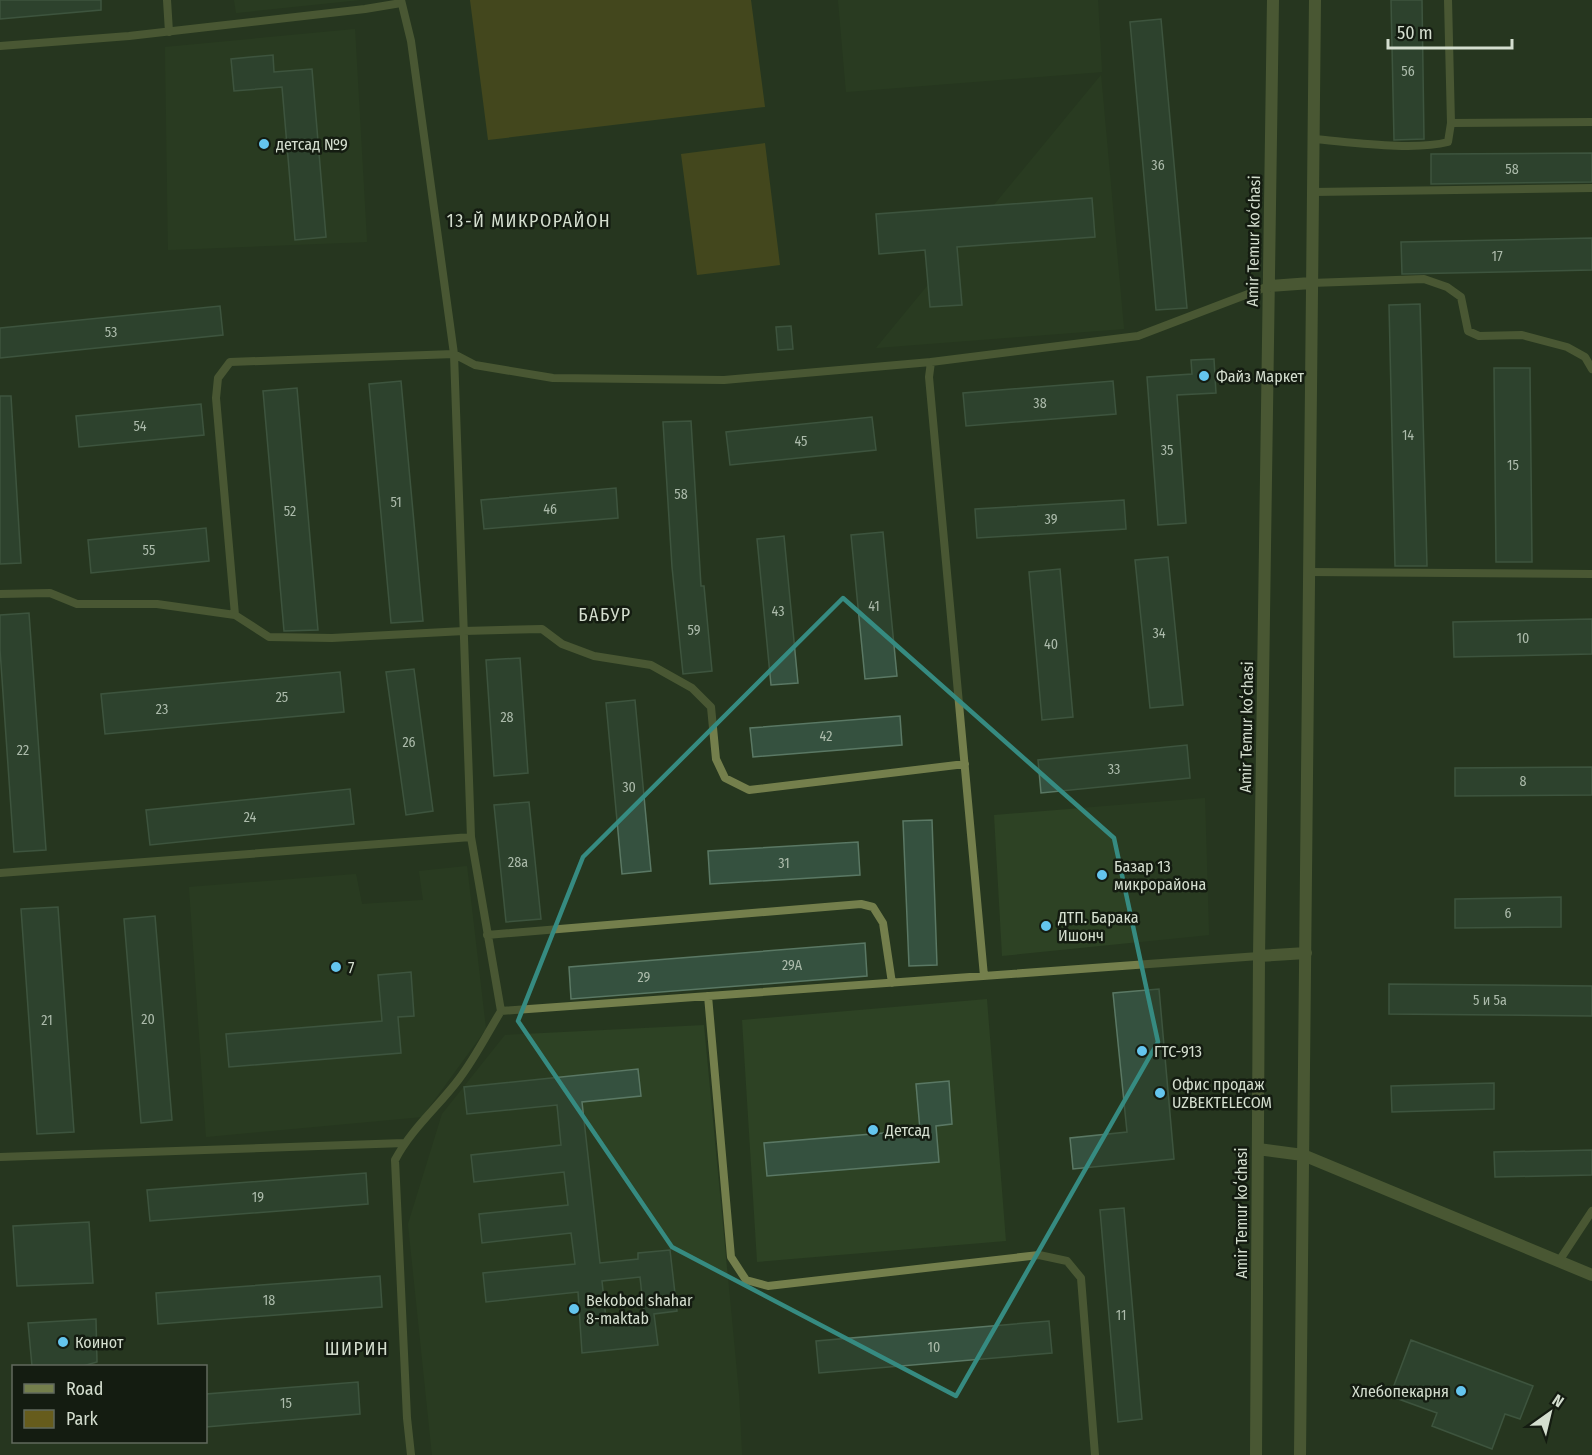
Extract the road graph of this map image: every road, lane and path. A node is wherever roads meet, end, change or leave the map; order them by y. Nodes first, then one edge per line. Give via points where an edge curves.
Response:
1 (167, 0) edge
2 (1273, 0) edge
3 (1315, 0) edge
4 (1448, 0) edge
5 (401, 1) edge
6 (169, 32) junction
7 (0, 46) edge
8 (1592, 122) edge
9 (1451, 123) junction
10 (1313, 138) junction
11 (1592, 188) edge
12 (1313, 192) junction
13 (1311, 283) junction
14 (1269, 286) junction
15 (454, 354) junction
16 (930, 362) junction
17 (1592, 369) edge
18 (1309, 572) junction
19 (1592, 574) edge
20 (0, 594) edge
21 (235, 615) junction
22 (464, 631) junction
23 (965, 764) junction
24 (471, 837) junction
25 (0, 873) edge
26 (487, 935) junction
27 (1306, 952) junction
28 (1260, 956) junction
29 (984, 976) junction
30 (892, 983) junction
31 (708, 996) junction
32 (501, 1011) junction
33 (404, 1143) junction
34 (1258, 1149) junction
35 (1303, 1155) junction
36 (0, 1157) edge
37 (1592, 1211) edge
38 (1559, 1261) junction
39 (1592, 1275) edge
40 (411, 1455) edge
41 (1095, 1455) edge
42 (1256, 1455) edge
43 (1300, 1455) edge

1 - 6 lane
2 - 14 street, Amir Temur koʻchasi
3 - 10 street
4 - 9 lane
5 - 6 lane via 365,9
5 - 15 lane via 411,41
6 - 7 lane
8 - 9 lane
9 - 10 lane via 1448,142 1437,145
10 - 12 street
11 - 12 lane
12 - 13 street
13 - 14 street
13 - 17 lane via 1424,279 1461,297 1468,331 1479,336 1522,335 1567,347 1585,357
13 - 18 street
14 - 16 lane via 1138,336
14 - 28 street, Amir Temur koʻchasi
15 - 16 lane via 475,365 553,378 724,380
15 - 21 lane via 230,362 218,378 216,398
15 - 22 lane
16 - 23 lane
18 - 19 lane
18 - 27 street
20 - 21 lane via 50,593 76,604 157,604
21 - 22 lane via 269,637
22 - 23 lane via 542,629 562,644 594,656 651,665 692,688 711,707 716,759 725,778 749,790
22 - 24 lane
23 - 29 lane
24 - 25 lane
24 - 26 lane
26 - 30 lane via 861,904 873,907 883,922
26 - 32 lane
27 - 28 street
27 - 35 street
28 - 29 lane
28 - 34 street, Amir Temur koʻchasi
29 - 30 lane
30 - 31 lane
31 - 32 lane
31 - 41 lane via 731,1257 746,1280 768,1286 1039,1255 1067,1261 1081,1278
32 - 33 lane via 459,1079
33 - 36 lane
33 - 40 lane via 395,1160
34 - 35 street
34 - 42 street, Amir Temur koʻchasi
35 - 38 street
35 - 43 street
37 - 38 lane
38 - 39 street

